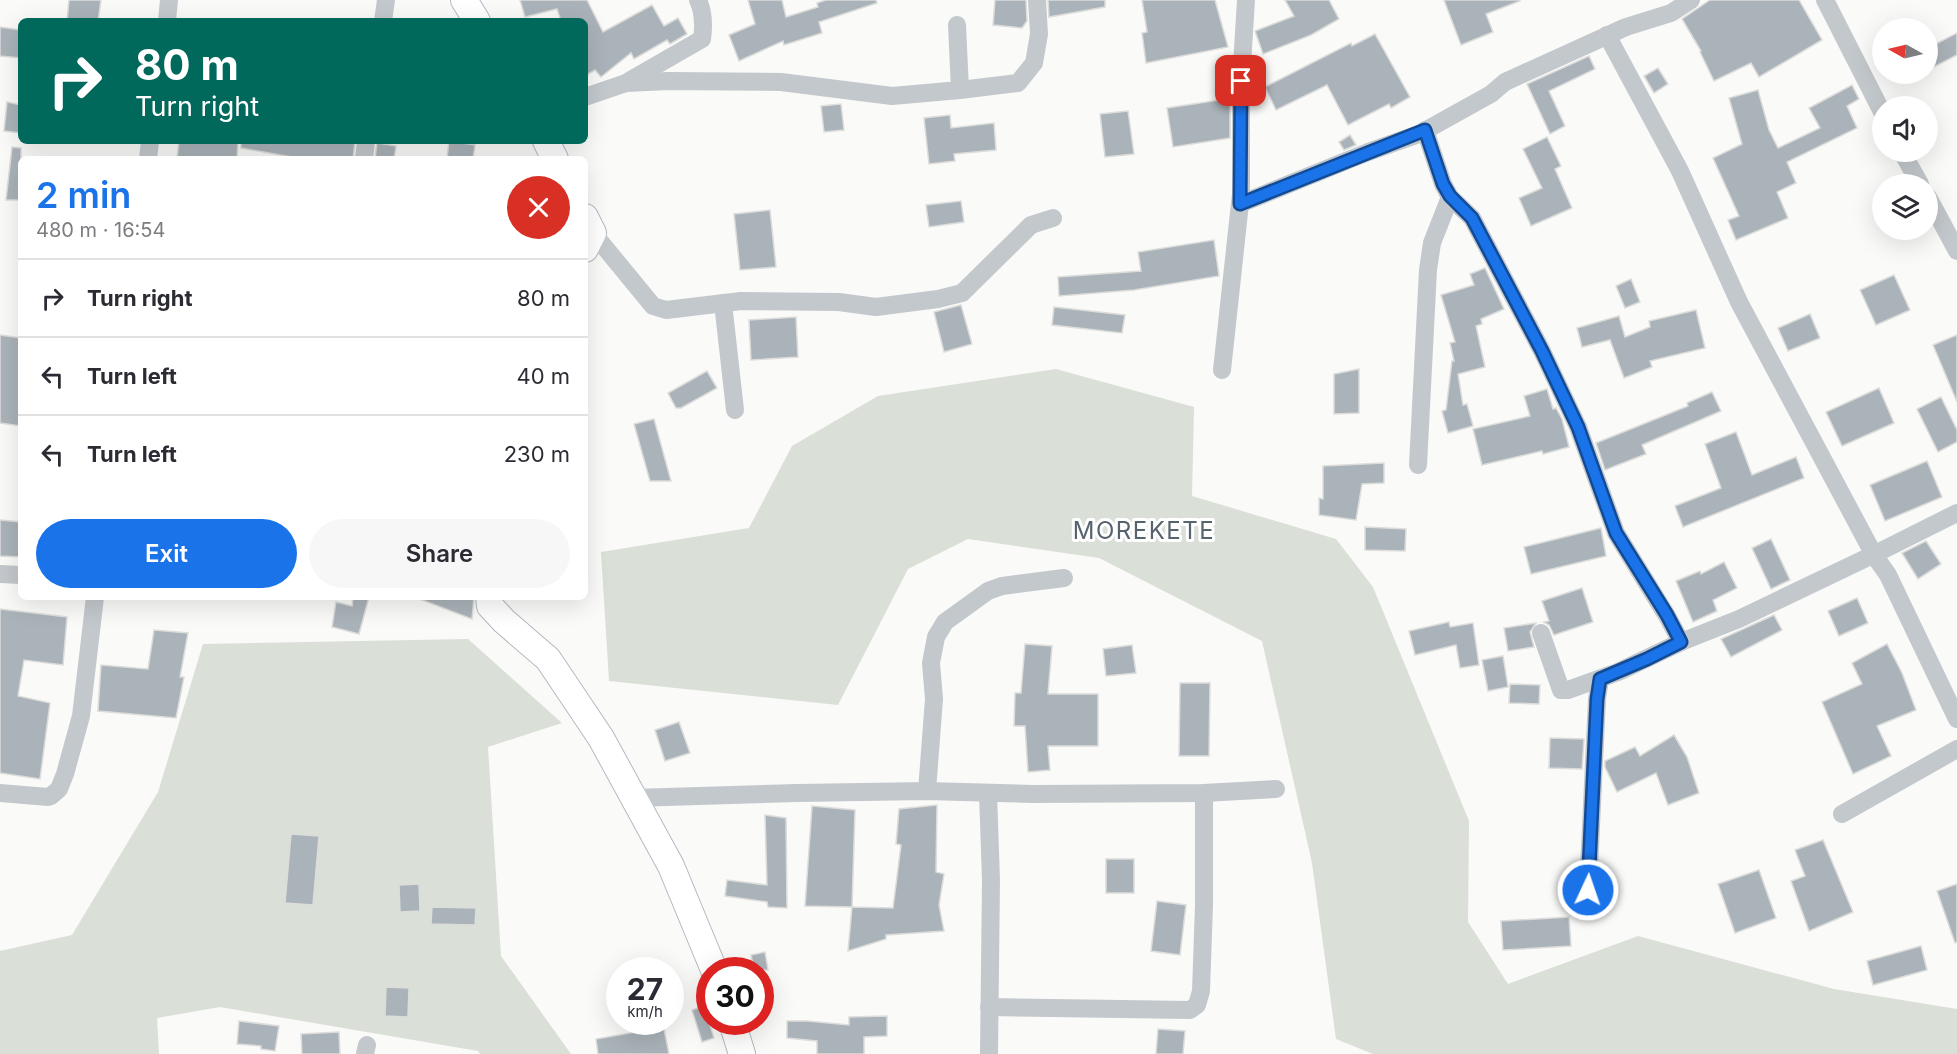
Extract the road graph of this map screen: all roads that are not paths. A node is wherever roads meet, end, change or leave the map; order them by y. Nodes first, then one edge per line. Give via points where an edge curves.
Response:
1 (169, 0) edge
2 (386, 0) edge
3 (464, 0) edge
4 (698, 0) edge
5 (1037, 0) edge
6 (1246, 0) edge
7 (1691, 0) edge
8 (1826, 0) edge
9 (167, 18) edge
10 (383, 18) edge
11 (475, 18) edge
12 (957, 25) dead end
13 (1607, 35) junction
14 (626, 83) junction
15 (960, 90) junction
16 (588, 96) edge
17 (1874, 96) edge
18 (1425, 130) junction
19 (1450, 196) junction
20 (1240, 204) junction
21 (1938, 216) edge
22 (1053, 218) dead end
23 (588, 233) edge
24 (1957, 251) edge
25 (723, 303) junction
26 (1222, 370) dead end
27 (735, 410) dead end
28 (1418, 465) dead end
29 (1957, 513) edge
30 (1874, 555) junction
31 (0, 574) edge
32 (18, 575) edge
33 (1064, 578) dead end
34 (95, 600) edge
35 (489, 600) edge
36 (1540, 633) dead end
37 (1681, 642) junction
38 (1600, 679) junction
39 (1957, 719) edge
40 (1957, 749) edge
41 (1276, 789) dead end
42 (927, 791) junction
43 (0, 793) edge
44 (988, 793) junction
45 (1204, 793) junction
46 (633, 798) junction
47 (1842, 814) dead end
48 (1588, 890) dead end
49 (709, 957) edge
50 (989, 1007) junction
51 (736, 1035) edge
52 (742, 1054) edge
53 (989, 1054) edge

1 - 9 street
2 - 10 street
3 - 11 street
4 - 14 street via 704,25 702,39
5 - 15 street via 1039,34 1034,63 1018,83
6 - 20 street
7 - 13 street via 1671,13
8 - 17 street
12 - 15 street
13 - 18 street via 1505,82 1491,94
13 - 30 street via 1680,171 1738,302
14 - 15 street via 781,82 892,96
14 - 16 street
18 - 19 street
18 - 20 street
19 - 28 street via 1432,243 1428,270
19 - 37 street via 1472,218 1542,351 1578,427 1616,533
20 - 26 street
21 - 24 street
22 - 25 street via 1030,225 962,293 876,307 839,302
23 - 25 street via 653,306 666,310
25 - 27 street
29 - 30 street
30 - 37 street
30 - 39 street via 1888,576
31 - 32 street
33 - 42 street via 988,591 945,622 936,637 931,663 934,699
34 - 43 street via 81,716 59,789 48,797
35 - 46 street via 504,621 548,659 601,738
36 - 38 street via 1561,690
37 - 38 street
38 - 48 street
40 - 47 street
41 - 45 street
42 - 44 street
42 - 46 street
44 - 45 street
44 - 50 street
45 - 50 street via 1202,970 1197,1005 1190,1010
46 - 49 street via 671,866
50 - 53 street
51 - 52 street

